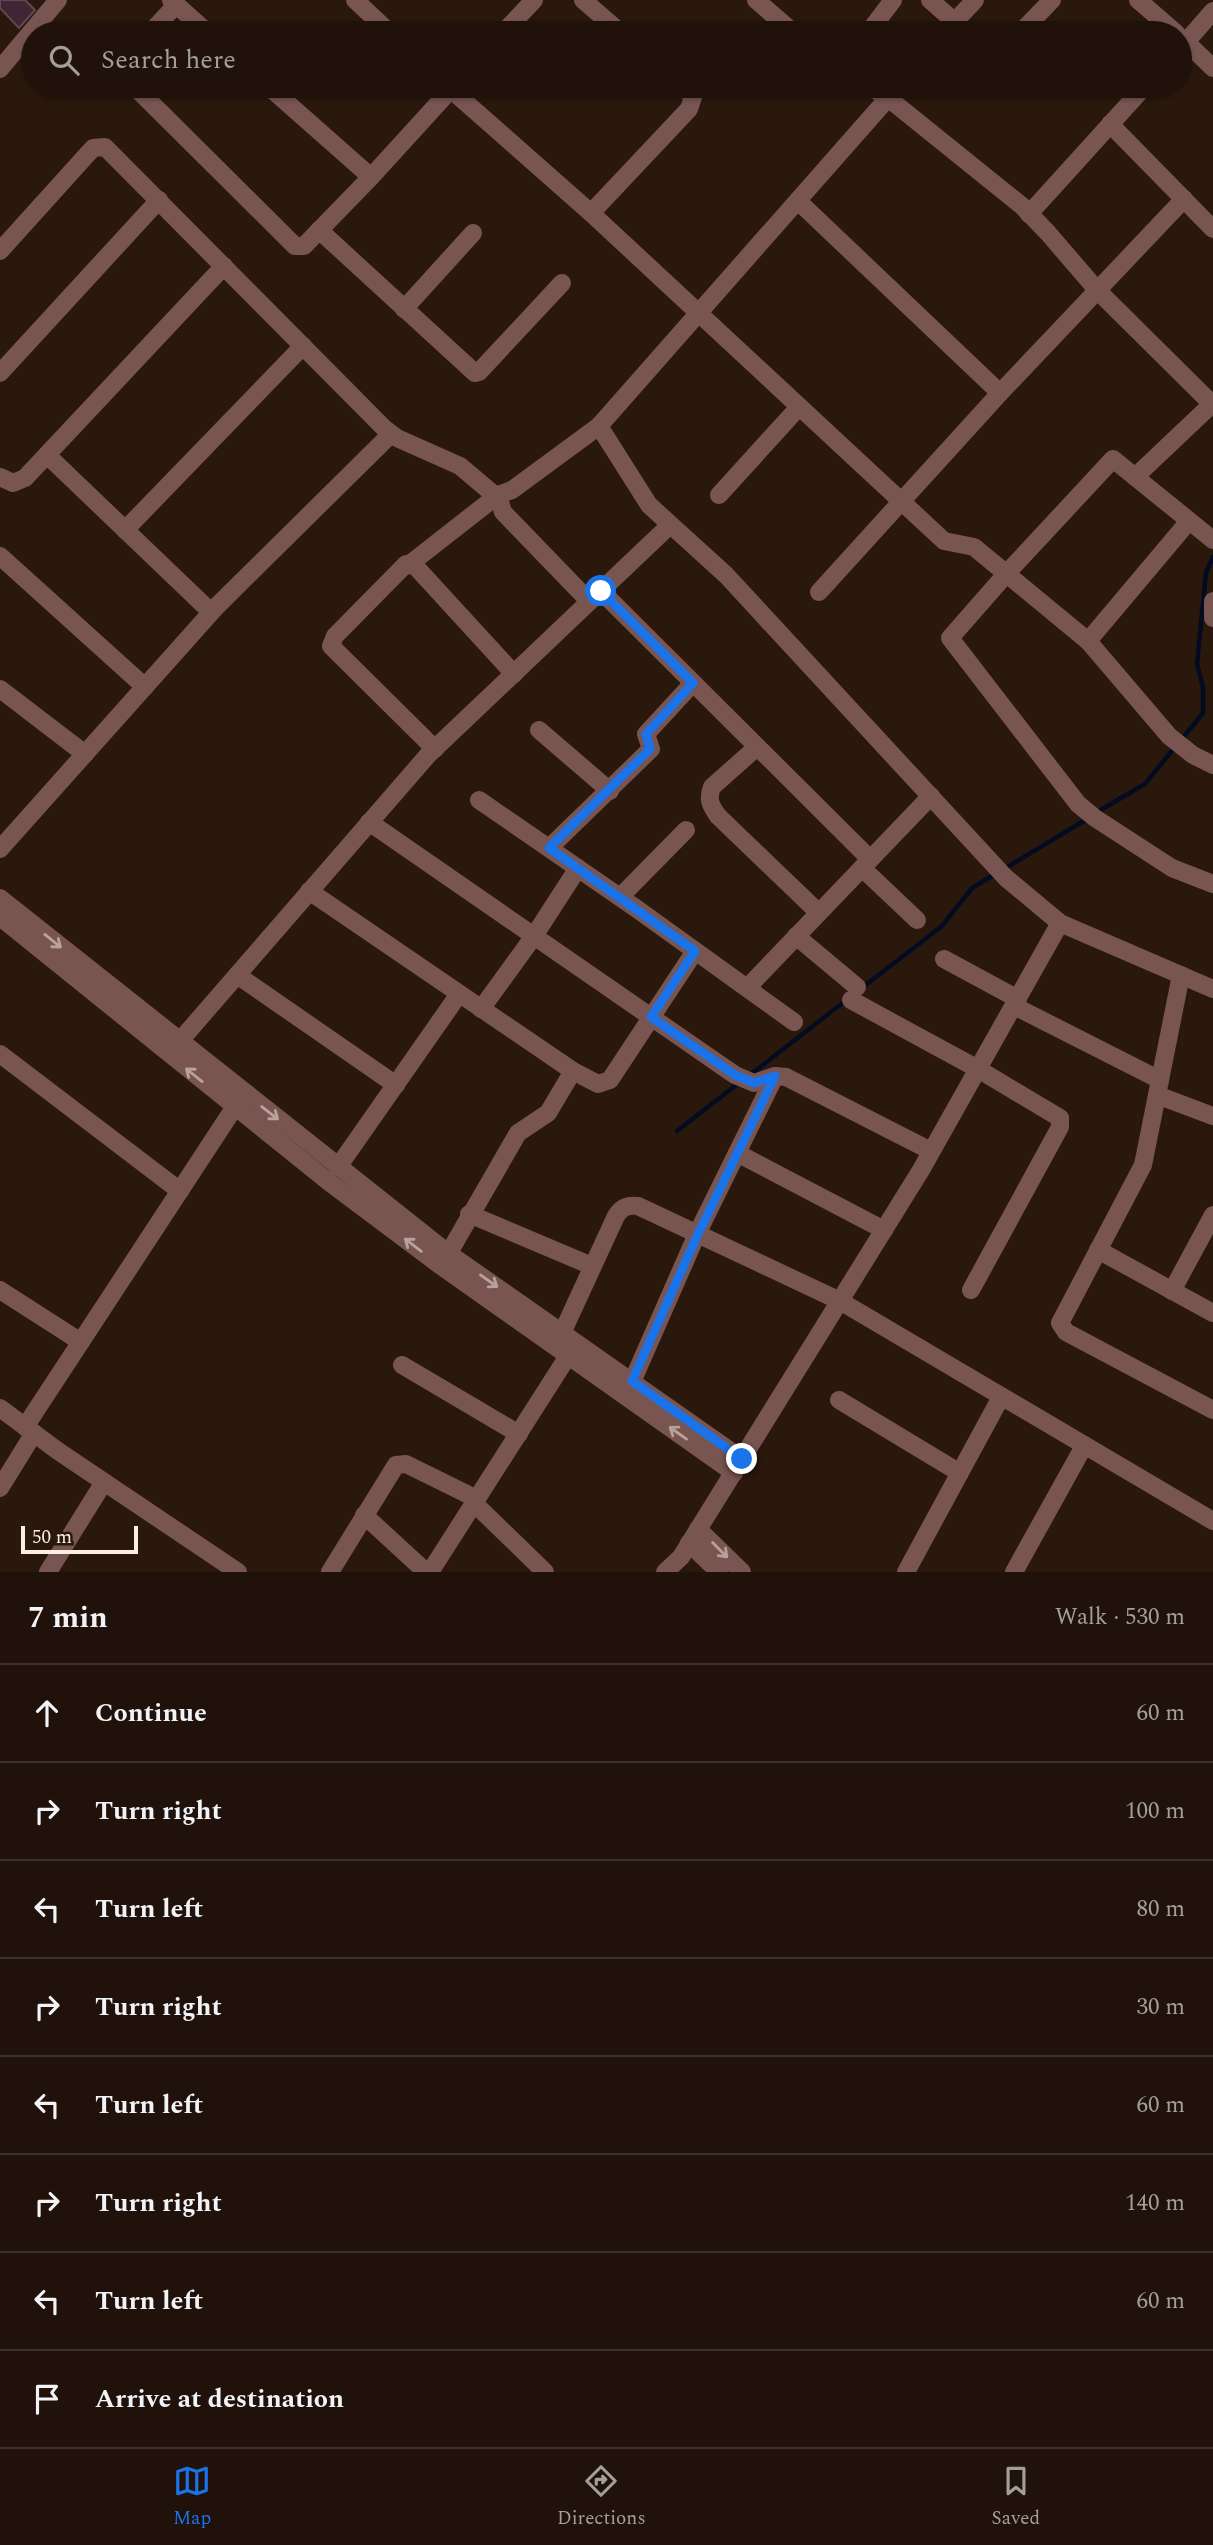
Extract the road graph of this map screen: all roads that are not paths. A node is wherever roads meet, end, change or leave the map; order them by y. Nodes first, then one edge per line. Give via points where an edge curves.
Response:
1 (58, 0) edge
2 (355, 0) edge
3 (534, 0) edge
4 (583, 0) edge
5 (756, 0) edge
6 (893, 0) edge
7 (930, 0) edge
8 (975, 0) edge
9 (1052, 0) edge
10 (1138, 0) edge
11 (173, 2) edge
12 (1213, 10) edge
13 (40, 21) edge
14 (159, 21) edge
15 (194, 21) edge
16 (377, 21) edge
17 (514, 21) edge
18 (607, 21) edge
19 (780, 21) edge
20 (877, 21) edge
21 (945, 21) edge
22 (956, 21) edge
23 (1032, 21) edge
24 (1160, 21) edge
25 (1192, 29) edge
26 (21, 44) edge
27 (1192, 50) edge
28 (1213, 68) edge
29 (0, 69) edge
30 (146, 98) edge
31 (282, 98) edge
32 (440, 98) edge
33 (462, 98) edge
34 (693, 98) edge
35 (888, 98) joint
36 (1134, 98) edge
37 (1110, 124) junction
38 (371, 177) junction
39 (1184, 199) junction
40 (159, 200) junction
41 (798, 201) junction
42 (591, 213) junction
43 (1030, 214) junction
44 (1213, 229) edge
45 (319, 230) junction
46 (473, 233) dead end
47 (0, 251) edge
48 (224, 266) junction
49 (562, 283) dead end
50 (1097, 290) junction
51 (404, 309) junction
52 (699, 313) junction
53 (303, 346) junction
54 (0, 373) edge
55 (1000, 393) junction
56 (1213, 404) edge
57 (799, 407) junction
58 (599, 426) junction
59 (391, 434) junction
60 (47, 455) junction
61 (0, 477) edge
62 (1135, 477) junction
63 (498, 495) junction
64 (719, 495) dead end
65 (902, 500) junction
66 (1189, 521) junction
67 (670, 525) junction
68 (125, 530) junction
69 (1209, 537) edge
70 (0, 557) edge
71 (411, 563) junction
72 (1007, 573) junction
73 (819, 592) dead end
74 (595, 596) junction
75 (1213, 601) edge
76 (211, 612) junction
77 (1213, 618) edge
78 (1088, 641) junction
79 (513, 674) junction
80 (693, 683) junction
81 (145, 687) junction
82 (0, 689) edge
83 (539, 730) dead end
84 (757, 747) junction
85 (435, 749) junction
86 (85, 754) junction
87 (1213, 765) edge
88 (610, 791) junction
89 (931, 796) junction
90 (479, 800) dead end
91 (369, 822) junction
92 (686, 830) dead end
93 (549, 848) junction
94 (0, 849) edge
95 (866, 863) junction
96 (578, 868) junction
97 (1213, 884) edge
98 (309, 891) junction
99 (620, 897) junction
100 (0, 898) edge
101 (818, 912) junction
102 (0, 917) edge
103 (916, 920) dead end
104 (1060, 923) junction
105 (534, 936) junction
106 (796, 936) junction
107 (695, 951) junction
108 (944, 958) dead end
109 (237, 975) junction
110 (1181, 975) junction
111 (747, 988) junction
112 (1213, 989) edge
113 (459, 994) junction
114 (1016, 1002) junction
115 (481, 1009) junction
116 (651, 1017) junction
117 (794, 1022) dead end
118 (174, 1048) junction
119 (0, 1054) edge
120 (978, 1069) junction
121 (573, 1071) junction
122 (775, 1076) junction
123 (396, 1085) junction
124 (1158, 1087) junction
125 (239, 1100) junction
126 (1213, 1116) edge
127 (932, 1151) junction
128 (737, 1153) junction
129 (338, 1167) junction
130 (180, 1191) junction
131 (469, 1214) junction
132 (1213, 1215) edge
133 (884, 1230) junction
134 (698, 1234) junction
135 (1098, 1250) junction
136 (444, 1259) junction
137 (592, 1266) junction
138 (0, 1290) edge
139 (971, 1290) dead end
140 (1172, 1290) junction
141 (840, 1301) junction
142 (1213, 1313) edge
143 (81, 1342) junction
144 (562, 1345) junction
145 (402, 1364) dead end
146 (632, 1381) junction
147 (1001, 1397) junction
148 (839, 1400) dead end
149 (0, 1408) edge
150 (1213, 1410) edge
151 (30, 1430) junction
152 (519, 1434) junction
153 (1084, 1446) junction
154 (738, 1466) junction
155 (960, 1473) junction
156 (104, 1482) junction
157 (0, 1488) edge
158 (476, 1501) junction
159 (364, 1515) junction
160 (1213, 1521) edge
161 (694, 1536) junction
162 (48, 1572) edge
163 (238, 1572) edge
164 (330, 1572) edge
165 (428, 1572) edge
166 (545, 1572) edge
167 (665, 1572) edge
168 (719, 1572) edge
169 (742, 1572) edge
170 (906, 1572) edge
171 (1014, 1572) edge

1 - 13 street
2 - 16 street
3 - 17 street
4 - 18 street
5 - 19 street
6 - 20 street
7 - 21 street
8 - 22 street
9 - 23 street
10 - 24 street
11 - 14 street
11 - 15 street
12 - 25 street
26 - 29 street
27 - 28 street
30 - 45 street via 295,246 304,246
31 - 38 street
32 - 38 street
33 - 42 street
34 - 42 street via 689,108
35 - 41 street
35 - 43 street
36 - 37 street
37 - 39 street
37 - 43 street
38 - 45 street
39 - 44 street
39 - 50 street
40 - 47 street via 112,152 93,148
40 - 48 street
40 - 54 street
41 - 52 street
41 - 55 street
42 - 52 street
43 - 50 street
45 - 51 street
46 - 51 street
48 - 53 street
48 - 60 street
49 - 51 street via 475,373
50 - 55 street
50 - 56 street
52 - 57 street
52 - 58 street
53 - 59 street
53 - 68 street
55 - 65 street
56 - 62 street
57 - 64 street
57 - 65 street
58 - 63 street via 512,491
58 - 67 street via 642,497
59 - 63 street via 460,466
59 - 76 street
60 - 61 street via 19,482
60 - 68 street
62 - 66 street
62 - 72 street via 1113,459
63 - 71 street
63 - 74 street via 503,512
65 - 72 street via 944,541 974,547
65 - 73 street
66 - 69 street
66 - 78 street
67 - 74 street
67 - 89 street via 726,575
68 - 76 street
70 - 81 street
71 - 79 street
71 - 85 street via 335,636 331,646
72 - 78 street
72 - 97 street via 950,638 1078,804 1172,868
74 - 79 street
74 - 80 street
75 - 77 street
76 - 81 street
78 - 87 street via 1168,736
79 - 85 street
80 - 84 street
80 - 88 street via 646,734 650,749
81 - 86 street
82 - 86 street
83 - 88 street
84 - 95 street
84 - 101 street via 712,787 710,804
85 - 91 street
86 - 94 street
88 - 93 street
89 - 95 street
89 - 104 street via 1006,878
90 - 93 street
91 - 98 street
91 - 105 street
92 - 99 street
93 - 96 street
95 - 101 street
95 - 103 street
96 - 99 street
96 - 105 street
98 - 109 street
98 - 113 street
99 - 107 street
100 -> 118 street
101 - 106 street
102 - 118 street
104 - 110 street
104 - 114 street
105 - 115 street
105 - 116 street
106 - 111 street
106 - 120 street via 854,994
107 - 111 street
107 - 116 street
108 - 114 street
109 - 118 street
109 - 123 street
110 - 112 street
110 - 124 street
111 - 117 street
113 - 115 street
113 - 123 street
114 - 120 street
114 - 124 street
115 - 121 street
116 - 121 street via 610,1080 591,1082
116 - 122 street via 735,1075 754,1083
118 - 125 street
119 - 130 street
120 - 127 street
120 - 139 street via 1061,1122
121 - 131 street via 548,1113 518,1133
122 - 127 street via 786,1077
122 - 128 street
123 - 129 street
124 - 126 street
124 - 135 street via 1139,1175
125 -> 129 street
125 - 130 street
136 -> 125 street
127 - 133 street
128 - 133 street
128 - 134 street
129 - 136 street
130 - 143 street
131 - 136 street
131 - 137 street
132 - 140 street
133 - 141 street
134 - 137 street via 629,1205 615,1216
134 - 141 street
134 - 146 street
135 - 140 street
135 - 150 street via 1061,1317 1062,1328
136 - 144 street
137 - 144 street
138 - 143 street
140 - 142 street
141 - 147 street
141 - 154 street
143 - 151 street
144 - 146 street
144 - 152 street
154 -> 144 street
145 - 152 street
146 - 154 street
147 - 153 street
147 - 155 street
148 - 155 street
149 - 151 street
151 - 156 street
151 - 157 street
152 - 158 street
153 - 160 street
153 - 171 street
154 - 161 street
155 - 170 street
156 - 162 street
156 - 163 street
158 - 159 street via 400,1463
158 - 165 street
158 - 166 street
159 - 164 street
159 - 165 street
161 - 167 street
161 - 168 street
161 -> 169 street

